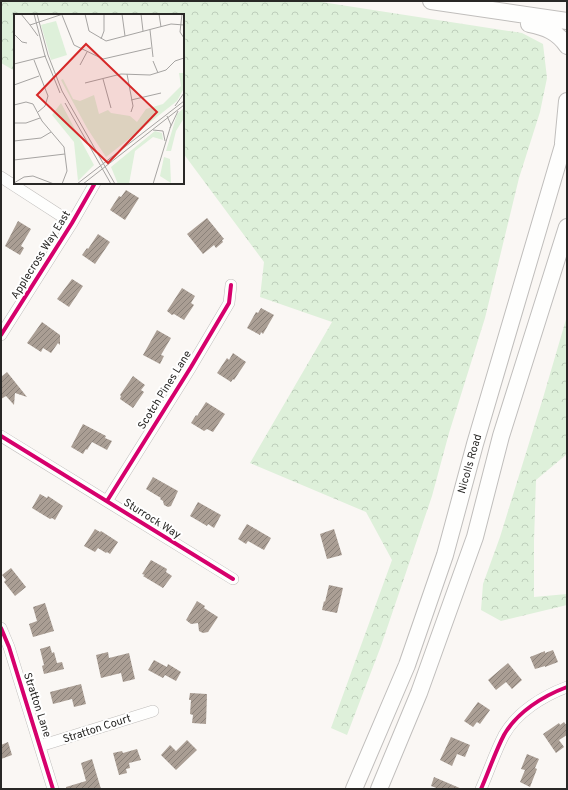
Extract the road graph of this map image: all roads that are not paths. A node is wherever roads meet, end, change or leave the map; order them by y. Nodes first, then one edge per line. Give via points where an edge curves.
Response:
1 (431, 1) edge
2 (448, 4) junction
3 (567, 21) edge
4 (567, 46) edge
5 (567, 101) edge
6 (565, 139) edge
7 (1, 177) edge
8 (94, 184) edge
9 (72, 223) junction
10 (567, 227) edge
11 (231, 285) dead end
12 (1, 335) edge
13 (1, 436) edge
14 (107, 501) junction
15 (234, 579) dead end
16 (1, 628) edge
17 (567, 687) edge
18 (153, 711) dead end
19 (40, 746) junction
20 (53, 789) edge
21 (354, 789) edge
22 (379, 789) edge
23 (481, 789) edge

1 - 2 highway
2 - 3 highway
2 - 4 highway via 545,28 559,36
5 - 6 highway, Nicolls Road
6 - 21 highway, Nicolls Road via 445,555 407,665
7 - 9 street
8 - 9 street, Applecross Way East
9 - 12 street, Applecross Way East
10 - 22 highway, Nicolls Road via 501,436 475,537 419,692
11 - 14 street, Scotch Pines Lane via 229,302
13 - 14 street, Sturrock Way
14 - 15 street, Sturrock Way
16 - 19 street, Stratton Lane
17 - 23 street via 550,693 524,711 514,722 505,733
18 - 19 street, Stratton Court
19 - 20 street, Stratton Lane

